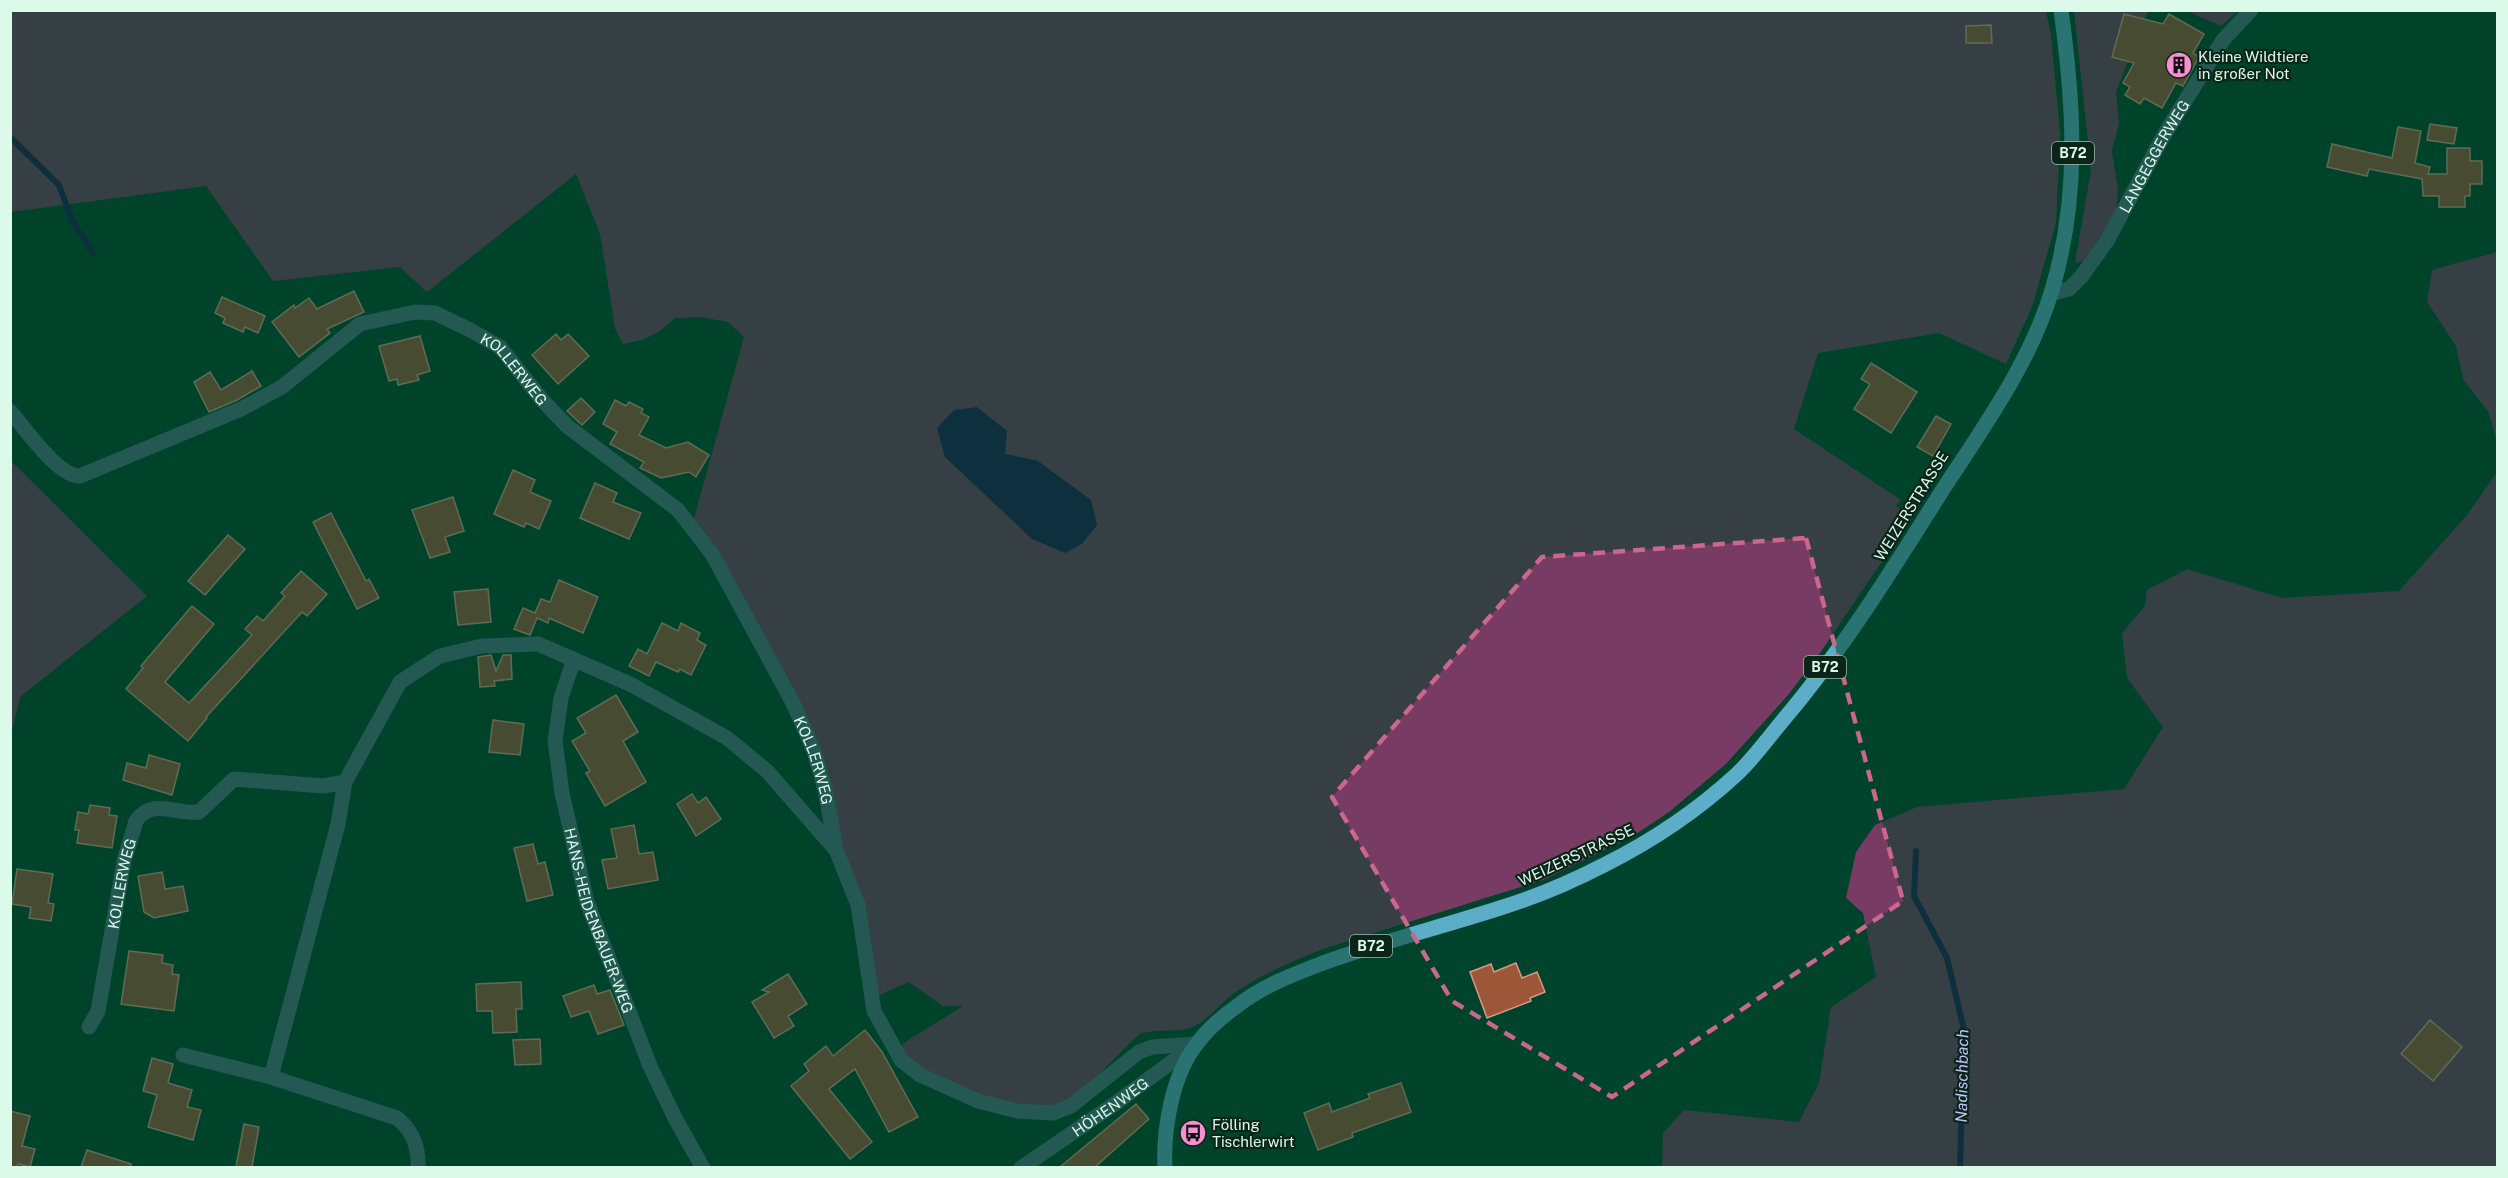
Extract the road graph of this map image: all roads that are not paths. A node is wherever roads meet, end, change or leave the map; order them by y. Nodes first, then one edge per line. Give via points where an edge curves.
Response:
1 (2061, 10) edge
2 (2251, 10) edge
3 (2051, 294) junction
4 (10, 411) edge
5 (574, 659) junction
6 (345, 782) junction
7 (836, 850) junction
8 (89, 1027) dead end
9 (1196, 1044) junction
10 (183, 1055) dead end
11 (271, 1077) junction
12 (418, 1167) edge
13 (703, 1167) edge
14 (1021, 1167) edge
15 (1165, 1167) edge

1 - 3 main road, B72 via 2073,159 2067,226
2 - 3 street, LANGEGGERWEG via 2211,59 2164,135 2107,241 2081,277 2068,289
3 - 9 main road, WEIZERSTRASSE / B72 via 2013,379 1867,610 1740,772 1647,841 1564,884 1289,976 1238,1005
4 - 7 street, KOLLERWEG via 57,466 68,475 80,476 241,409 282,387 360,324 415,312 435,313 462,325 500,347 567,426 672,505 702,538 806,730 822,773
5 - 6 street, KOLLERWEG via 537,644 482,646 440,656 400,682
5 - 7 street, KOLLERWEG via 650,694 727,738 767,771
5 - 13 street, HANS-HEIDENBAUER-WEG via 561,698 555,741 562,793 587,902 650,1066
6 - 8 street, KOLLERWEG via 323,786 241,778 228,784 199,812 156,807 140,815 124,861 98,1011
6 - 11 street, KOLLERWEG via 338,824
7 - 9 street, KOLLERWEG via 858,904 876,1018 901,1060 929,1080 1001,1108 1053,1113 1077,1102 1139,1052 1152,1047
9 - 14 street, HÖHENWEG
9 - 15 main road, WEIZERSTRASSE / B72 via 1173,1098 1165,1130
10 - 11 street
11 - 12 street via 397,1118 415,1139

